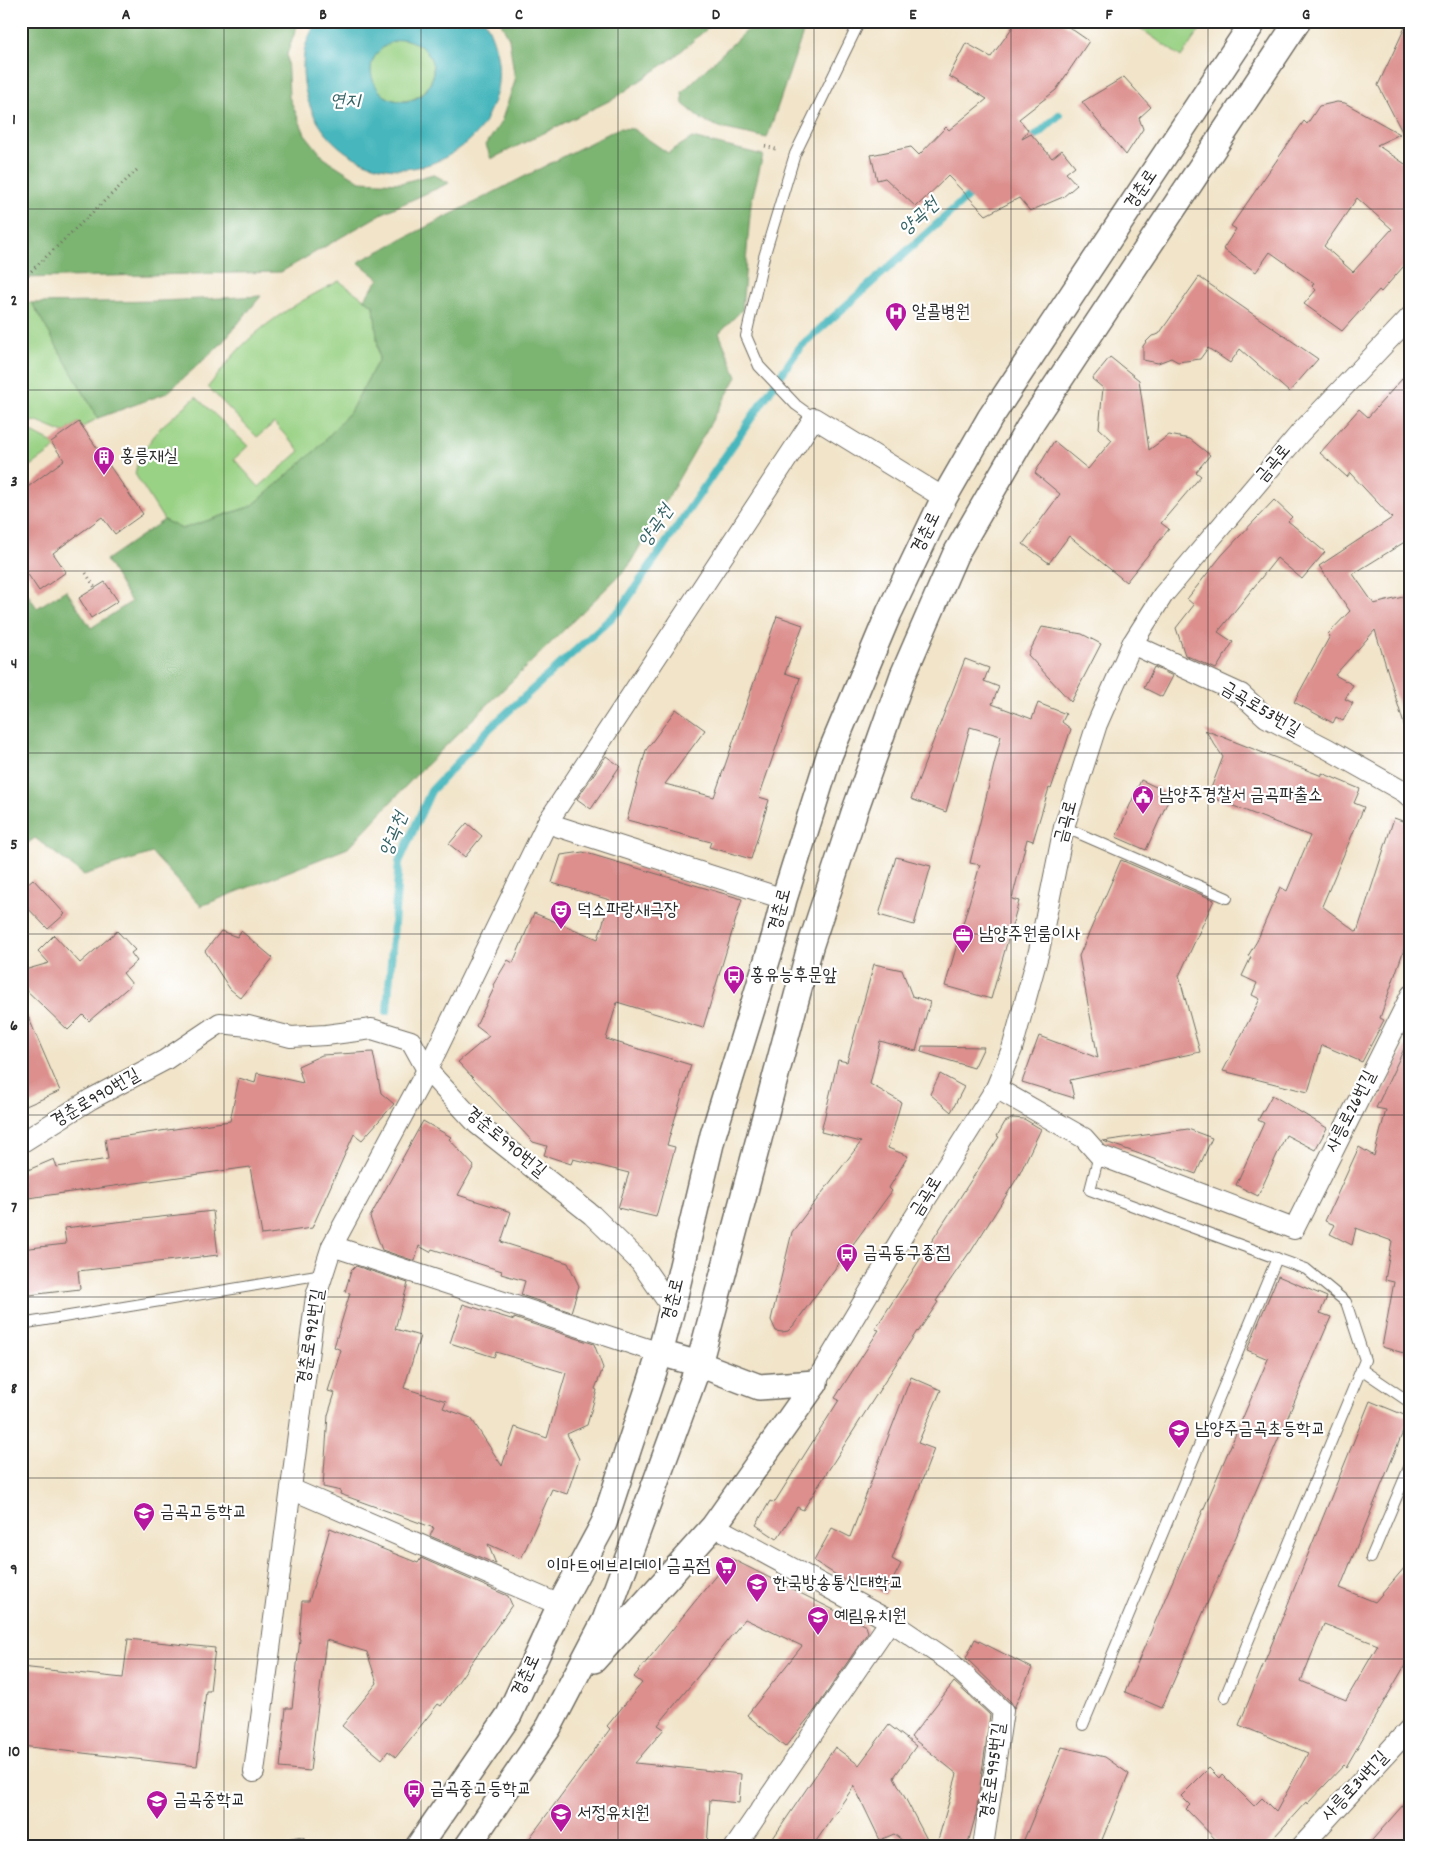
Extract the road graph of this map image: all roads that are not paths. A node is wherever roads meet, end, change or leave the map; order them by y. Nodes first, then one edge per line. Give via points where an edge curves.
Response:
1 (860, 21) edge
2 (1254, 21) edge
3 (1298, 21) edge
4 (1411, 316) edge
5 (814, 418) junction
6 (944, 498) junction
7 (1132, 644) junction
8 (1411, 798) edge
9 (547, 823) junction
10 (1064, 827) junction
11 (1227, 898) dead end
12 (784, 900) junction
13 (1411, 995) edge
14 (428, 1070) junction
15 (996, 1088) junction
16 (21, 1143) edge
17 (1099, 1155) junction
18 (332, 1246) junction
19 (1277, 1258) junction
20 (323, 1274) junction
21 (672, 1308) junction
22 (21, 1324) edge
23 (660, 1353) junction
24 (699, 1364) junction
25 (1361, 1369) junction
26 (815, 1383) junction
27 (1411, 1403) edge
28 (1411, 1463) edge
29 (291, 1489) junction
30 (714, 1526) junction
31 (1371, 1558) dead end
32 (560, 1605) junction
33 (890, 1621) junction
34 (570, 1687) junction
35 (1225, 1697) dead end
36 (1083, 1724) dead end
37 (1411, 1727) edge
38 (254, 1772) dead end
39 (275, 1847) edge
40 (309, 1847) edge
41 (418, 1847) edge
42 (467, 1847) edge
43 (735, 1847) edge
44 (983, 1847) edge
45 (1301, 1847) edge

1 - 5 lane via 795,154 764,257 746,336 759,366 796,405
2 - 6 street, 경춘로 via 990,418
3 - 24 street, 경춘로 via 1033,420 956,555 903,675 810,947
4 - 7 street, 금곡로 via 1300,433 1164,595
5 - 6 street
5 - 9 street, 경춘로992번길
6 - 12 street, 경춘로 via 889,612 829,756
7 - 8 street, 금곡로53번길 via 1241,694 1266,717
7 - 10 street, 금곡로 via 1097,724
9 - 12 street
9 - 14 street, 경춘로992번길
10 - 11 lane
10 - 15 street, 금곡로 via 1039,951 1012,1048
12 - 21 street, 경춘로 via 713,1135
13 - 17 street, 사릉로26번길 via 1294,1229
14 - 16 street, 경춘로990번길 via 411,1041 372,1029 291,1038 248,1026 220,1023 165,1060 91,1099
14 - 18 street, 경춘로992번길
14 - 21 street, 경춘로990번길 via 477,1124 592,1214 640,1262
15 - 17 street via 1084,1138
15 - 26 street, 금곡로
17 - 19 lane via 1090,1190
18 - 20 street, 경춘로992번길
18 - 23 street
19 - 25 lane via 1306,1269 1346,1302 1365,1360
19 - 36 lane
20 - 22 lane
20 - 29 street, 경춘로992번길 via 316,1296
21 - 23 street, 경춘로
23 - 24 street
23 - 32 street, 경춘로 via 604,1523
24 - 26 street via 759,1387
24 - 34 street, 경춘로 via 605,1620
25 - 27 lane
25 - 35 lane
26 - 30 street
28 - 31 lane
29 - 32 street
29 - 38 street, 경춘로992번길
30 - 33 street, 경춘로995번길
30 - 34 street
32 - 41 street, 경춘로 via 509,1715
33 - 43 street
33 - 44 street, 경춘로995번길 via 949,1661 1003,1711
34 - 42 street, 경춘로 via 550,1727
37 - 45 street, 사릉로34번길
39 - 40 lane via 300,1842

